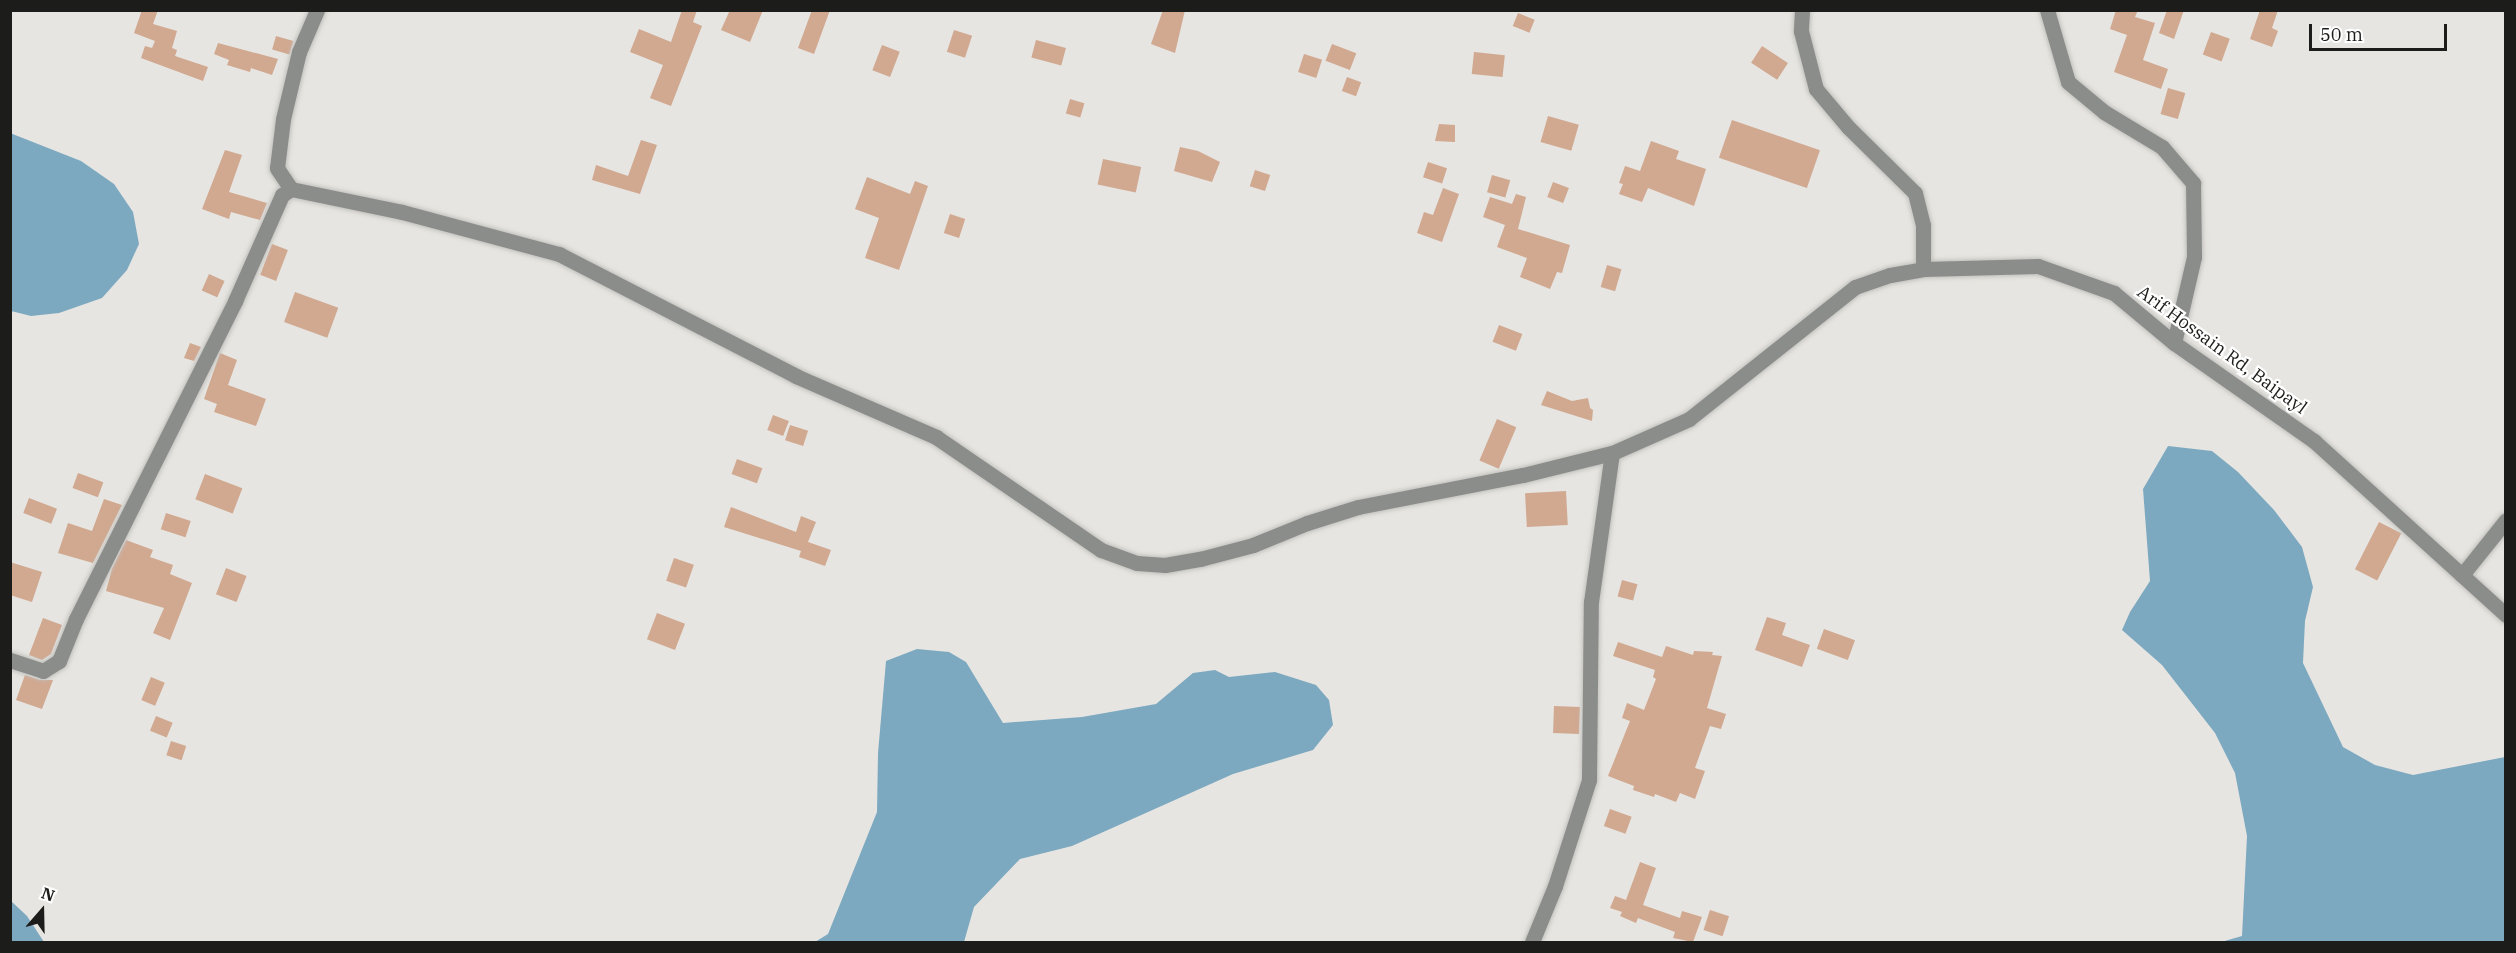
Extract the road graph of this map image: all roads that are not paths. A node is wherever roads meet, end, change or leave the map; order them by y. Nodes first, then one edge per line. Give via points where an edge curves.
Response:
1 (317, 10) edge
2 (1802, 10) edge
3 (2047, 10) edge
4 (291, 189) junction
5 (1923, 269) junction
6 (2174, 343) junction
7 (1612, 453) junction
8 (2505, 520) edge
9 (2462, 575) junction
10 (2505, 615) edge
11 (10, 660) edge
12 (1532, 942) edge

1 - 4 street via 299,52 283,119 277,168
2 - 5 street via 1801,31 1816,88 1848,126 1916,193 1923,225
3 - 6 street via 2068,82 2104,112 2162,147 2193,183 2194,257
4 - 7 street, Arif Hossain Rd, Baipayl via 402,212 559,254 796,376 936,437 1101,550 1137,563 1165,565 1200,559 1253,545 1358,507 1523,475
4 - 11 street via 282,195 59,661 43,671
5 - 6 street, Arif Hossain Rd, Baipayl via 2038,266 2114,293
5 - 7 street, Arif Hossain Rd, Baipayl via 1905,270 1855,287 1689,419
6 - 9 street, Arif Hossain Rd, Baipayl via 2314,441
7 - 12 street via 1591,602 1589,780 1555,886
8 - 9 street
9 - 10 street, Arif Hossain Rd, Baipayl

